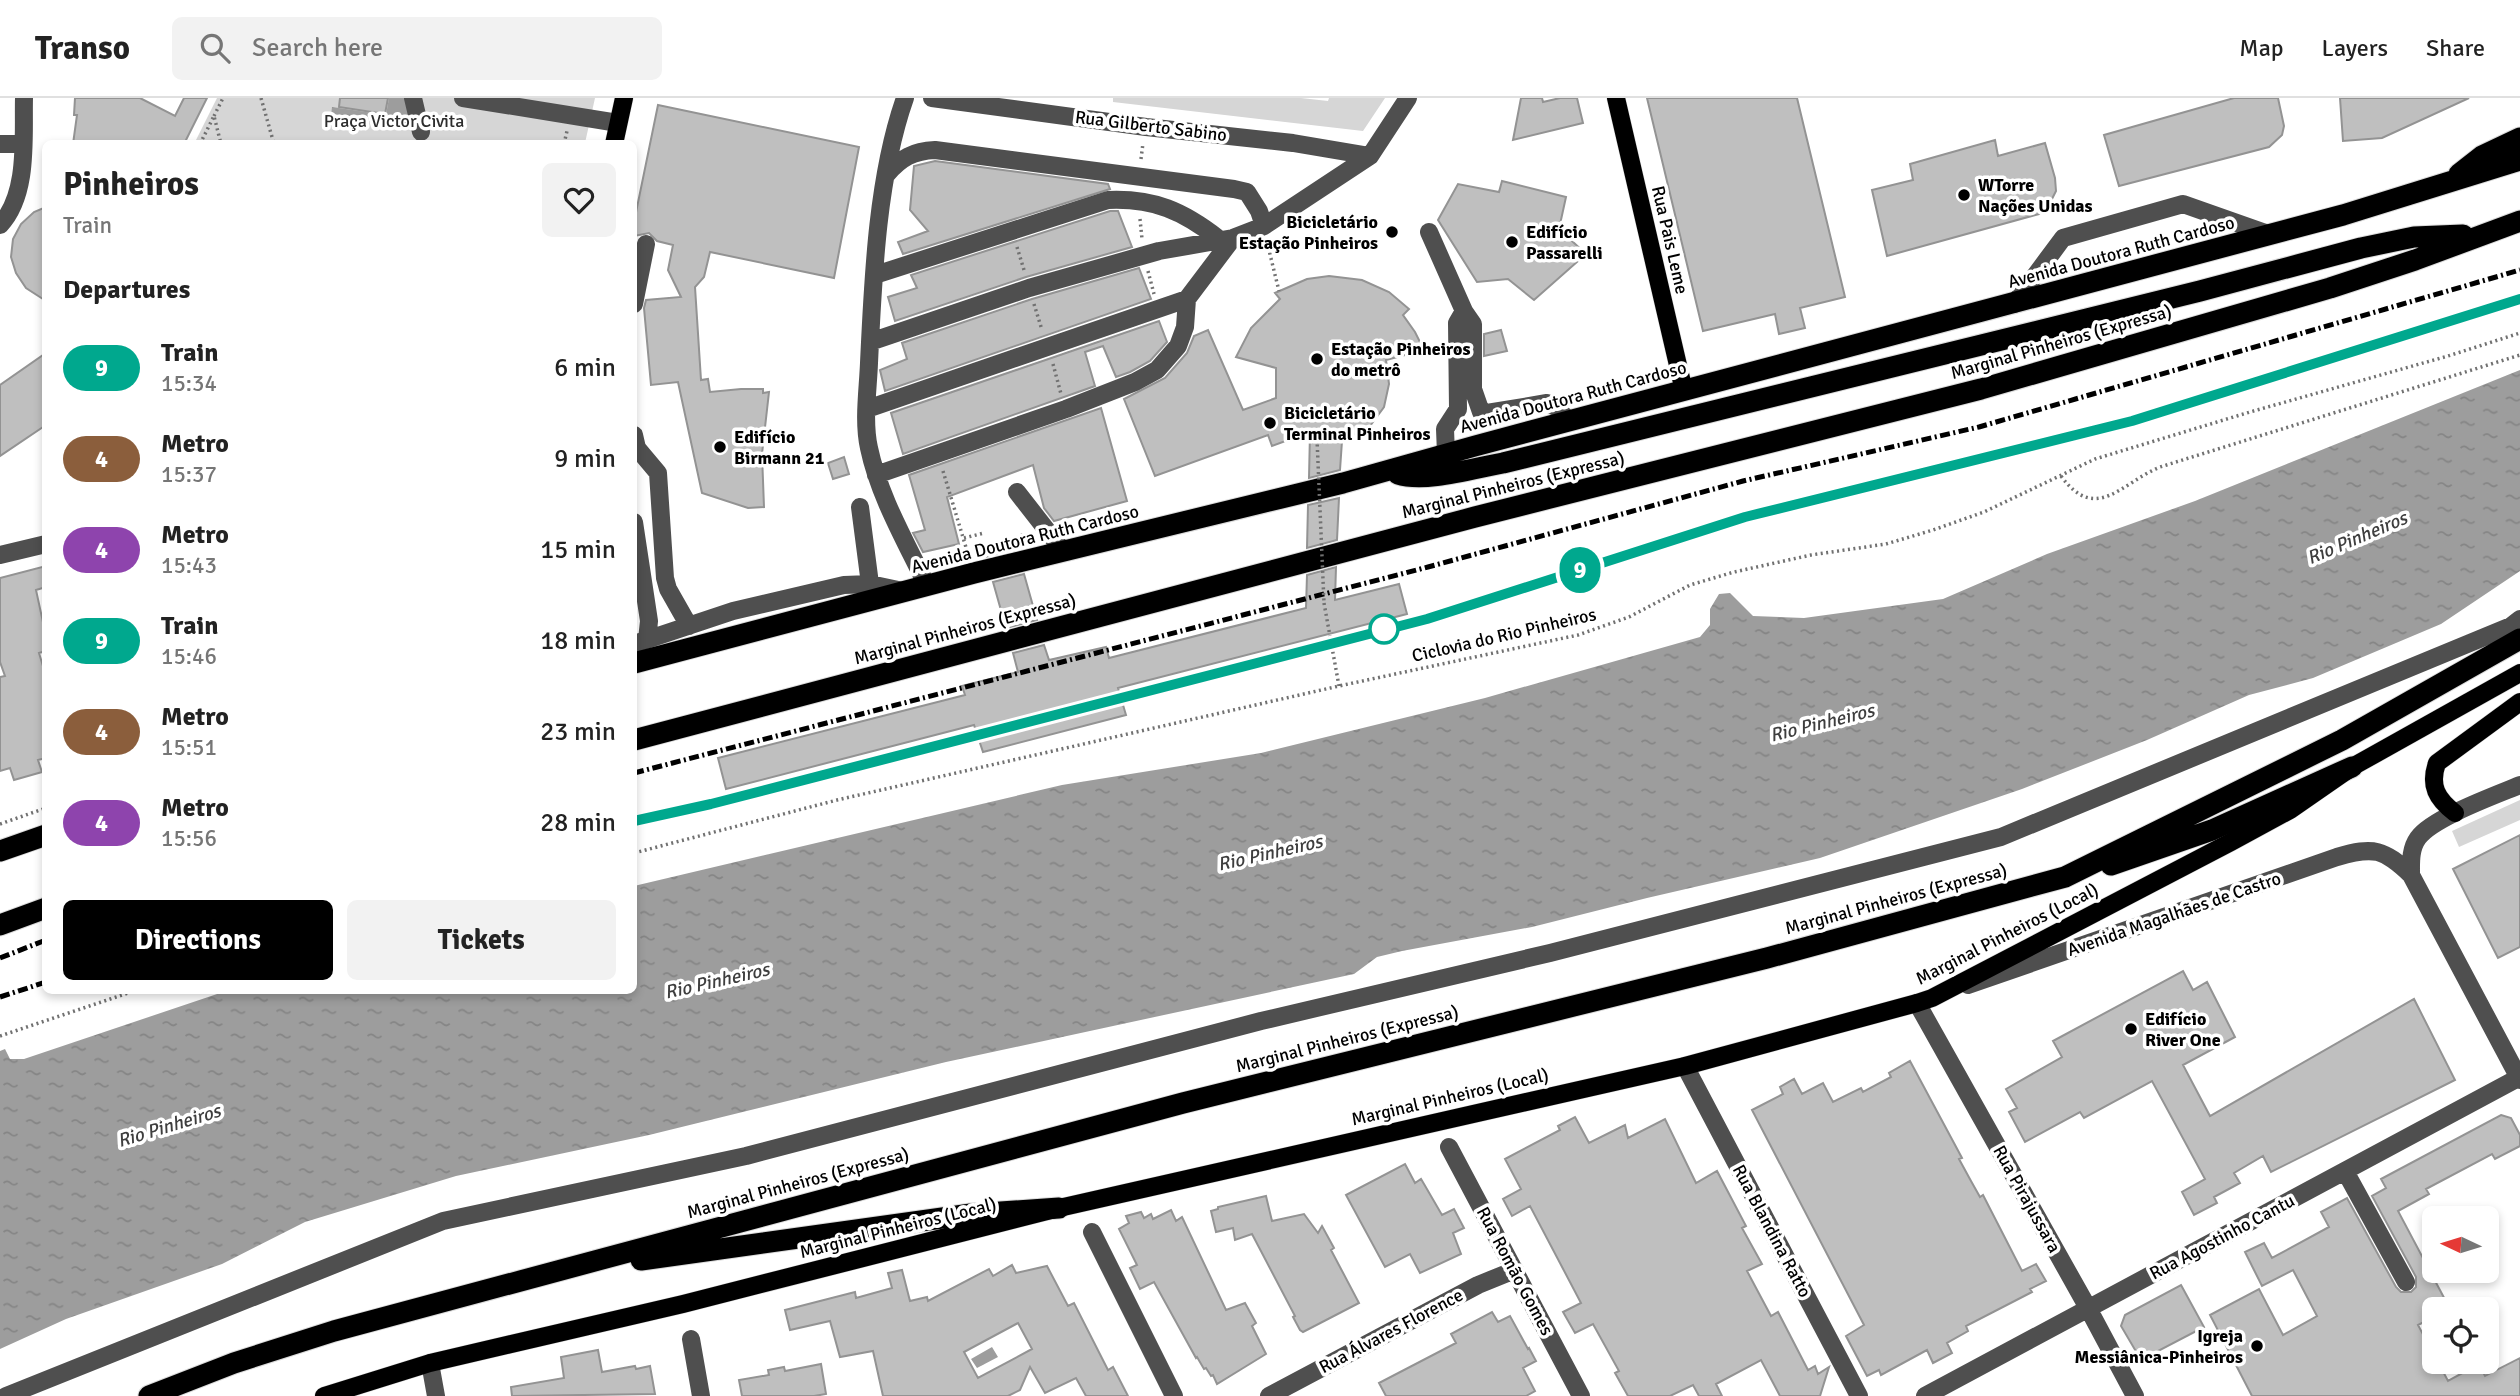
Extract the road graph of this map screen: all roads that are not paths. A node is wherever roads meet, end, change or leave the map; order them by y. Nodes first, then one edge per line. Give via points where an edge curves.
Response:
1 (24, 98) edge
2 (413, 98) edge
3 (463, 98) edge
4 (624, 98) edge
5 (905, 98) edge
6 (932, 98) edge
7 (1408, 98) edge
8 (1616, 98) edge
9 (618, 123) junction
10 (421, 132) dead end
11 (2520, 138) edge
12 (615, 140) edge
13 (0, 144) edge
14 (22, 144) junction
15 (1370, 156) junction
16 (2520, 160) edge
17 (886, 175) junction
18 (2447, 184) junction
19 (6, 204) edge
20 (2520, 221) edge
21 (0, 225) edge
22 (1264, 226) junction
23 (1429, 232) dead end
24 (2483, 234) junction
25 (2271, 235) junction
26 (1226, 239) junction
27 (646, 244) dead end
28 (875, 275) junction
29 (637, 289) edge
30 (1187, 299) junction
31 (2014, 304) junction
32 (1464, 311) junction
33 (870, 342) junction
34 (1684, 391) junction
35 (867, 409) junction
36 (1569, 421) junction
37 (637, 450) edge
38 (1447, 454) junction
39 (1388, 471) junction
40 (876, 475) junction
41 (1017, 492) dead end
42 (860, 507) dead end
43 (637, 542) edge
44 (42, 545) edge
45 (1063, 551) junction
46 (0, 555) edge
47 (870, 584) junction
48 (917, 589) junction
49 (2520, 619) edge
50 (689, 626) junction
51 (2520, 639) edge
52 (640, 642) edge
53 (637, 662) edge
54 (2520, 673) edge
55 (2520, 702) edge
56 (637, 739) edge
57 (2352, 767) junction
58 (2520, 785) edge
59 (2455, 813) junction
60 (42, 836) edge
61 (0, 851) edge
62 (2411, 875) junction
63 (2065, 877) junction
64 (42, 909) edge
65 (0, 925) edge
66 (1924, 1001) junction
67 (1685, 1066) junction
68 (2520, 1078) edge
69 (1448, 1147) dead end
70 (2345, 1171) junction
71 (1059, 1208) junction
72 (1092, 1232) dead end
73 (580, 1265) junction
74 (1515, 1270) junction
75 (2406, 1282) dead end
76 (2088, 1308) junction
77 (691, 1339) dead end
78 (430, 1363) junction
79 (6, 1396) edge
80 (149, 1396) edge
81 (324, 1396) edge
82 (436, 1396) edge
83 (701, 1396) edge
84 (1174, 1396) edge
85 (1269, 1396) edge
86 (1581, 1396) edge
87 (1859, 1396) edge
88 (1924, 1396) edge
89 (2135, 1396) edge

1 - 14 street
2 - 10 street
3 - 9 street
4 - 9 main road
5 - 17 street
6 - 15 street, Rua Gilberto Sabino
7 - 15 street
8 - 34 main road, Rua Pais Leme
9 - 12 main road
11 - 18 highway via 2482,156
13 - 14 street
14 - 19 street via 18,187
15 - 22 street
16 - 18 highway, Avenida Doutora Ruth Cardoso
17 - 22 street via 907,155 935,150 1247,192
17 - 28 street
18 - 25 highway, Avenida Doutora Ruth Cardoso
19 - 21 street
20 - 24 highway, Marginal Pinheiros (Expressa)
22 - 26 street
23 - 32 street
24 - 39 highway via 2414,237 2361,248 1503,463 1435,475
24 - 56 highway, Marginal Pinheiros (Expressa) via 2330,288 1981,389 1475,517
25 - 31 highway, Avenida Doutora Ruth Cardoso
25 - 31 street via 2183,204 2063,239
26 - 28 street via 1169,208 1130,199 1108,200
26 - 30 street
26 - 33 street via 1159,251 1029,288
27 - 29 street
28 - 33 street
30 - 35 street
30 - 40 street via 1178,346 1157,370 1066,409
31 - 34 highway, Avenida Doutora Ruth Cardoso
32 - 36 street via 1474,324 1473,389 1481,412 1548,403
32 - 38 street via 1457,323 1458,409 1445,429
33 - 35 street
34 - 36 highway, Avenida Doutora Ruth Cardoso
35 - 40 street via 868,444
36 - 38 highway, Avenida Doutora Ruth Cardoso
37 - 50 street via 658,473 665,578
38 - 39 highway, Avenida Doutora Ruth Cardoso
39 - 45 highway, Avenida Doutora Ruth Cardoso
40 - 48 street
41 - 45 street
42 - 47 street
43 - 52 street via 649,621
44 - 46 street
45 - 48 highway, Avenida Doutora Ruth Cardoso
47 - 48 street
47 - 50 street via 844,585
48 - 53 highway, Avenida Doutora Ruth Cardoso
49 - 79 street via 2001,837 1550,953 1261,1021 746,1156 443,1221
50 - 52 street
51 - 63 highway, Marginal Pinheiros (Expressa) via 2342,740
54 - 57 main road, Marginal Pinheiros (Local)
55 - 59 main road via 2437,763 2433,787
57 - 63 highway via 2212,830 2143,856
57 - 66 main road, Marginal Pinheiros (Local) via 2290,810
58 - 59 street
59 - 62 street via 2419,836 2411,856
60 - 61 highway
62 - 66 street, Avenida Magalhães de Castro via 2393,858 2358,851
62 - 68 street
63 - 73 highway, Marginal Pinheiros (Expressa) via 1767,958 1184,1103
64 - 65 highway
66 - 67 main road, Marginal Pinheiros (Local)
66 - 76 street, Rua Pirajussara
67 - 71 main road, Marginal Pinheiros (Local)
67 - 87 street, Rua Blandina Ratto
68 - 70 street, Rua Agostinho Cantu
69 - 74 street, Rua Romão Gomes
70 - 75 street
70 - 76 street, Rua Agostinho Cantu
71 - 73 highway via 971,1214
71 - 78 main road, Marginal Pinheiros (Local)
72 - 84 street
73 - 80 highway, Marginal Pinheiros (Expressa) via 334,1331
74 - 85 street, Rua Álvares Florence via 1478,1285
74 - 86 street, Rua Romão Gomes
76 - 88 street, Rua Agostinho Cantu
76 - 89 street, Rua Pirajussara
77 - 83 street
78 - 81 main road, Marginal Pinheiros (Local)
78 - 82 street

